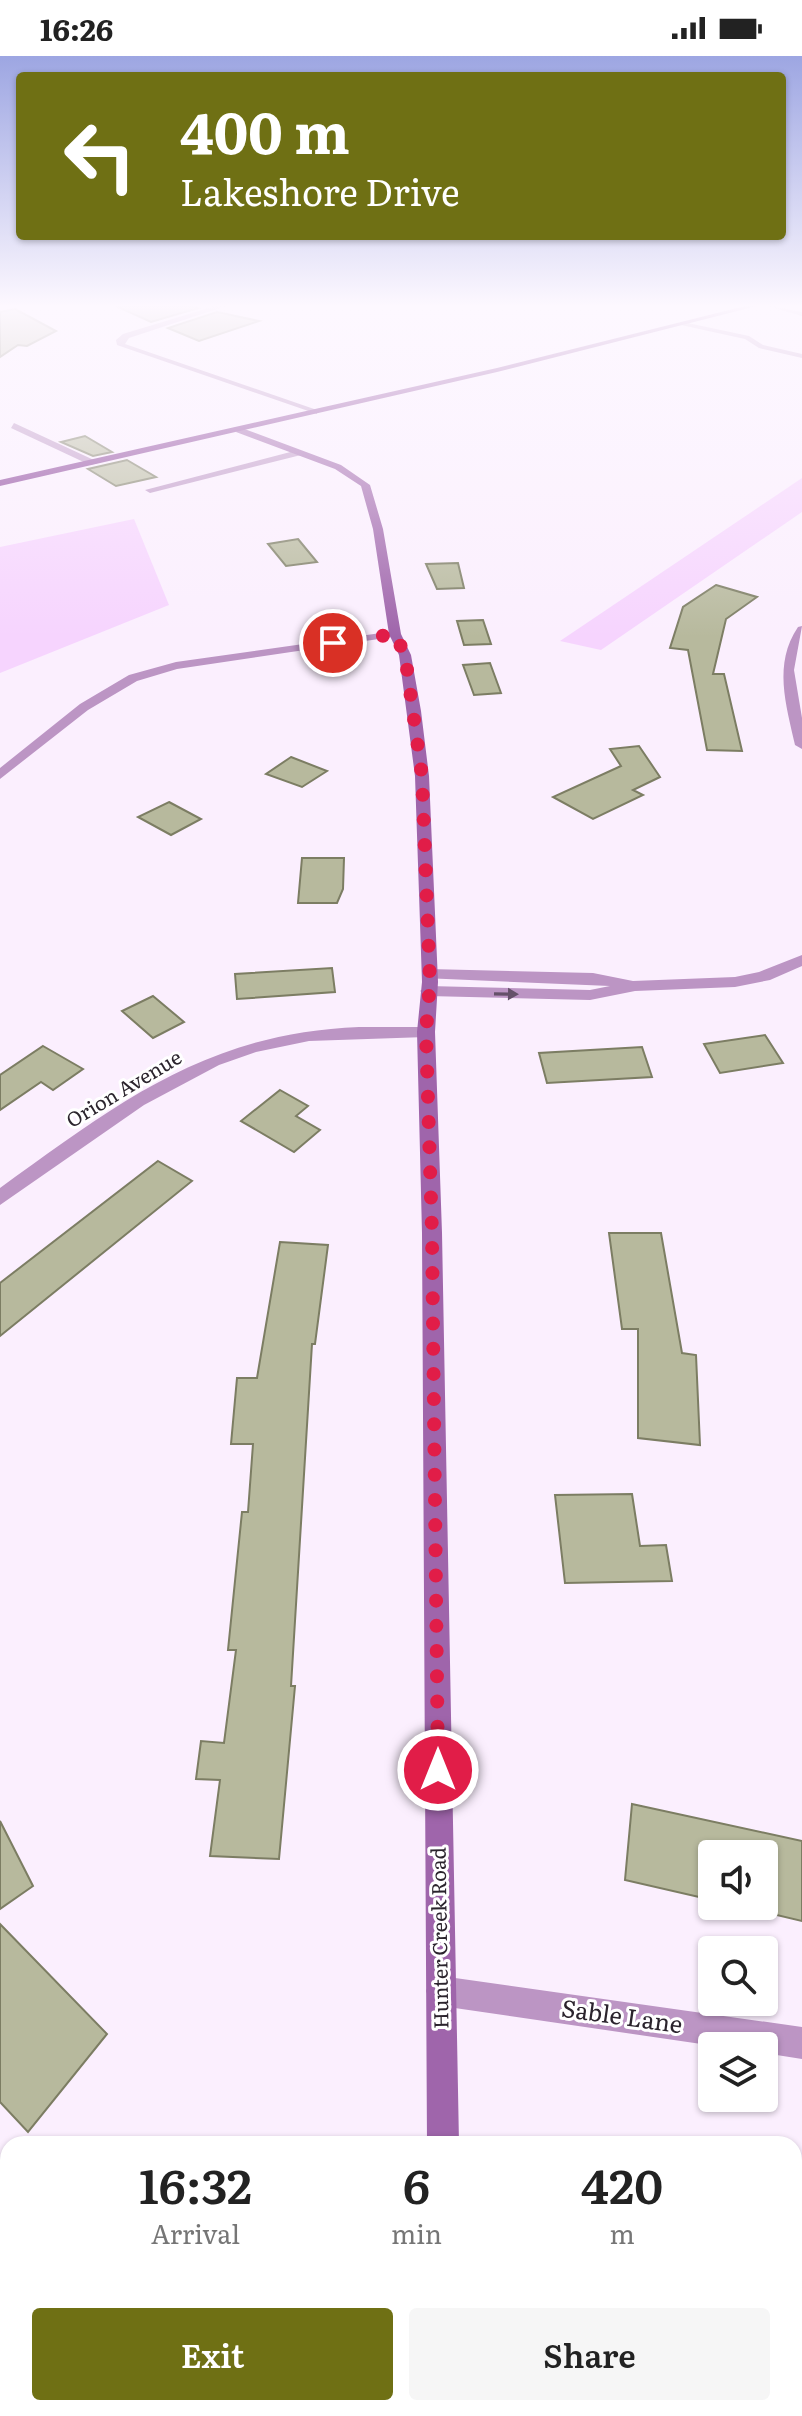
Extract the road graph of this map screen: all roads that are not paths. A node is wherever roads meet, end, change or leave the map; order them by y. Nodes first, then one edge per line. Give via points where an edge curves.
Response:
1 (297, 416) edge
2 (14, 426) dead end
3 (239, 430) junction
4 (298, 453) junction
5 (93, 463) junction
6 (0, 483) edge
7 (150, 490) dead end
8 (802, 629) edge
9 (395, 634) junction
10 (802, 745) edge
11 (0, 775) edge
12 (802, 960) edge
13 (429, 983) junction
14 (426, 1032) junction
15 (0, 1198) edge
16 (441, 1991) junction
17 (802, 2043) edge
18 (443, 2136) edge

1 - 3 main road
2 - 5 street
3 - 4 main road, Hunter Creek Road
3 - 5 main road
4 - 7 street
4 - 9 main road, Hunter Creek Road via 348,472 369,493
5 - 6 main road
8 - 10 street via 789,661
9 - 11 street via 176,666 133,678 84,707
9 - 13 main road, Hunter Creek Road via 405,655 422,776
12 - 13 street via 735,982 635,986 590,995
13 - 14 main road, Hunter Creek Road
14 - 15 street, Orion Avenue via 290,1038 226,1057 165,1085
14 - 16 main road, Hunter Creek Road
16 - 17 street, Sable Lane
16 - 18 main road, Hunter Creek Road

